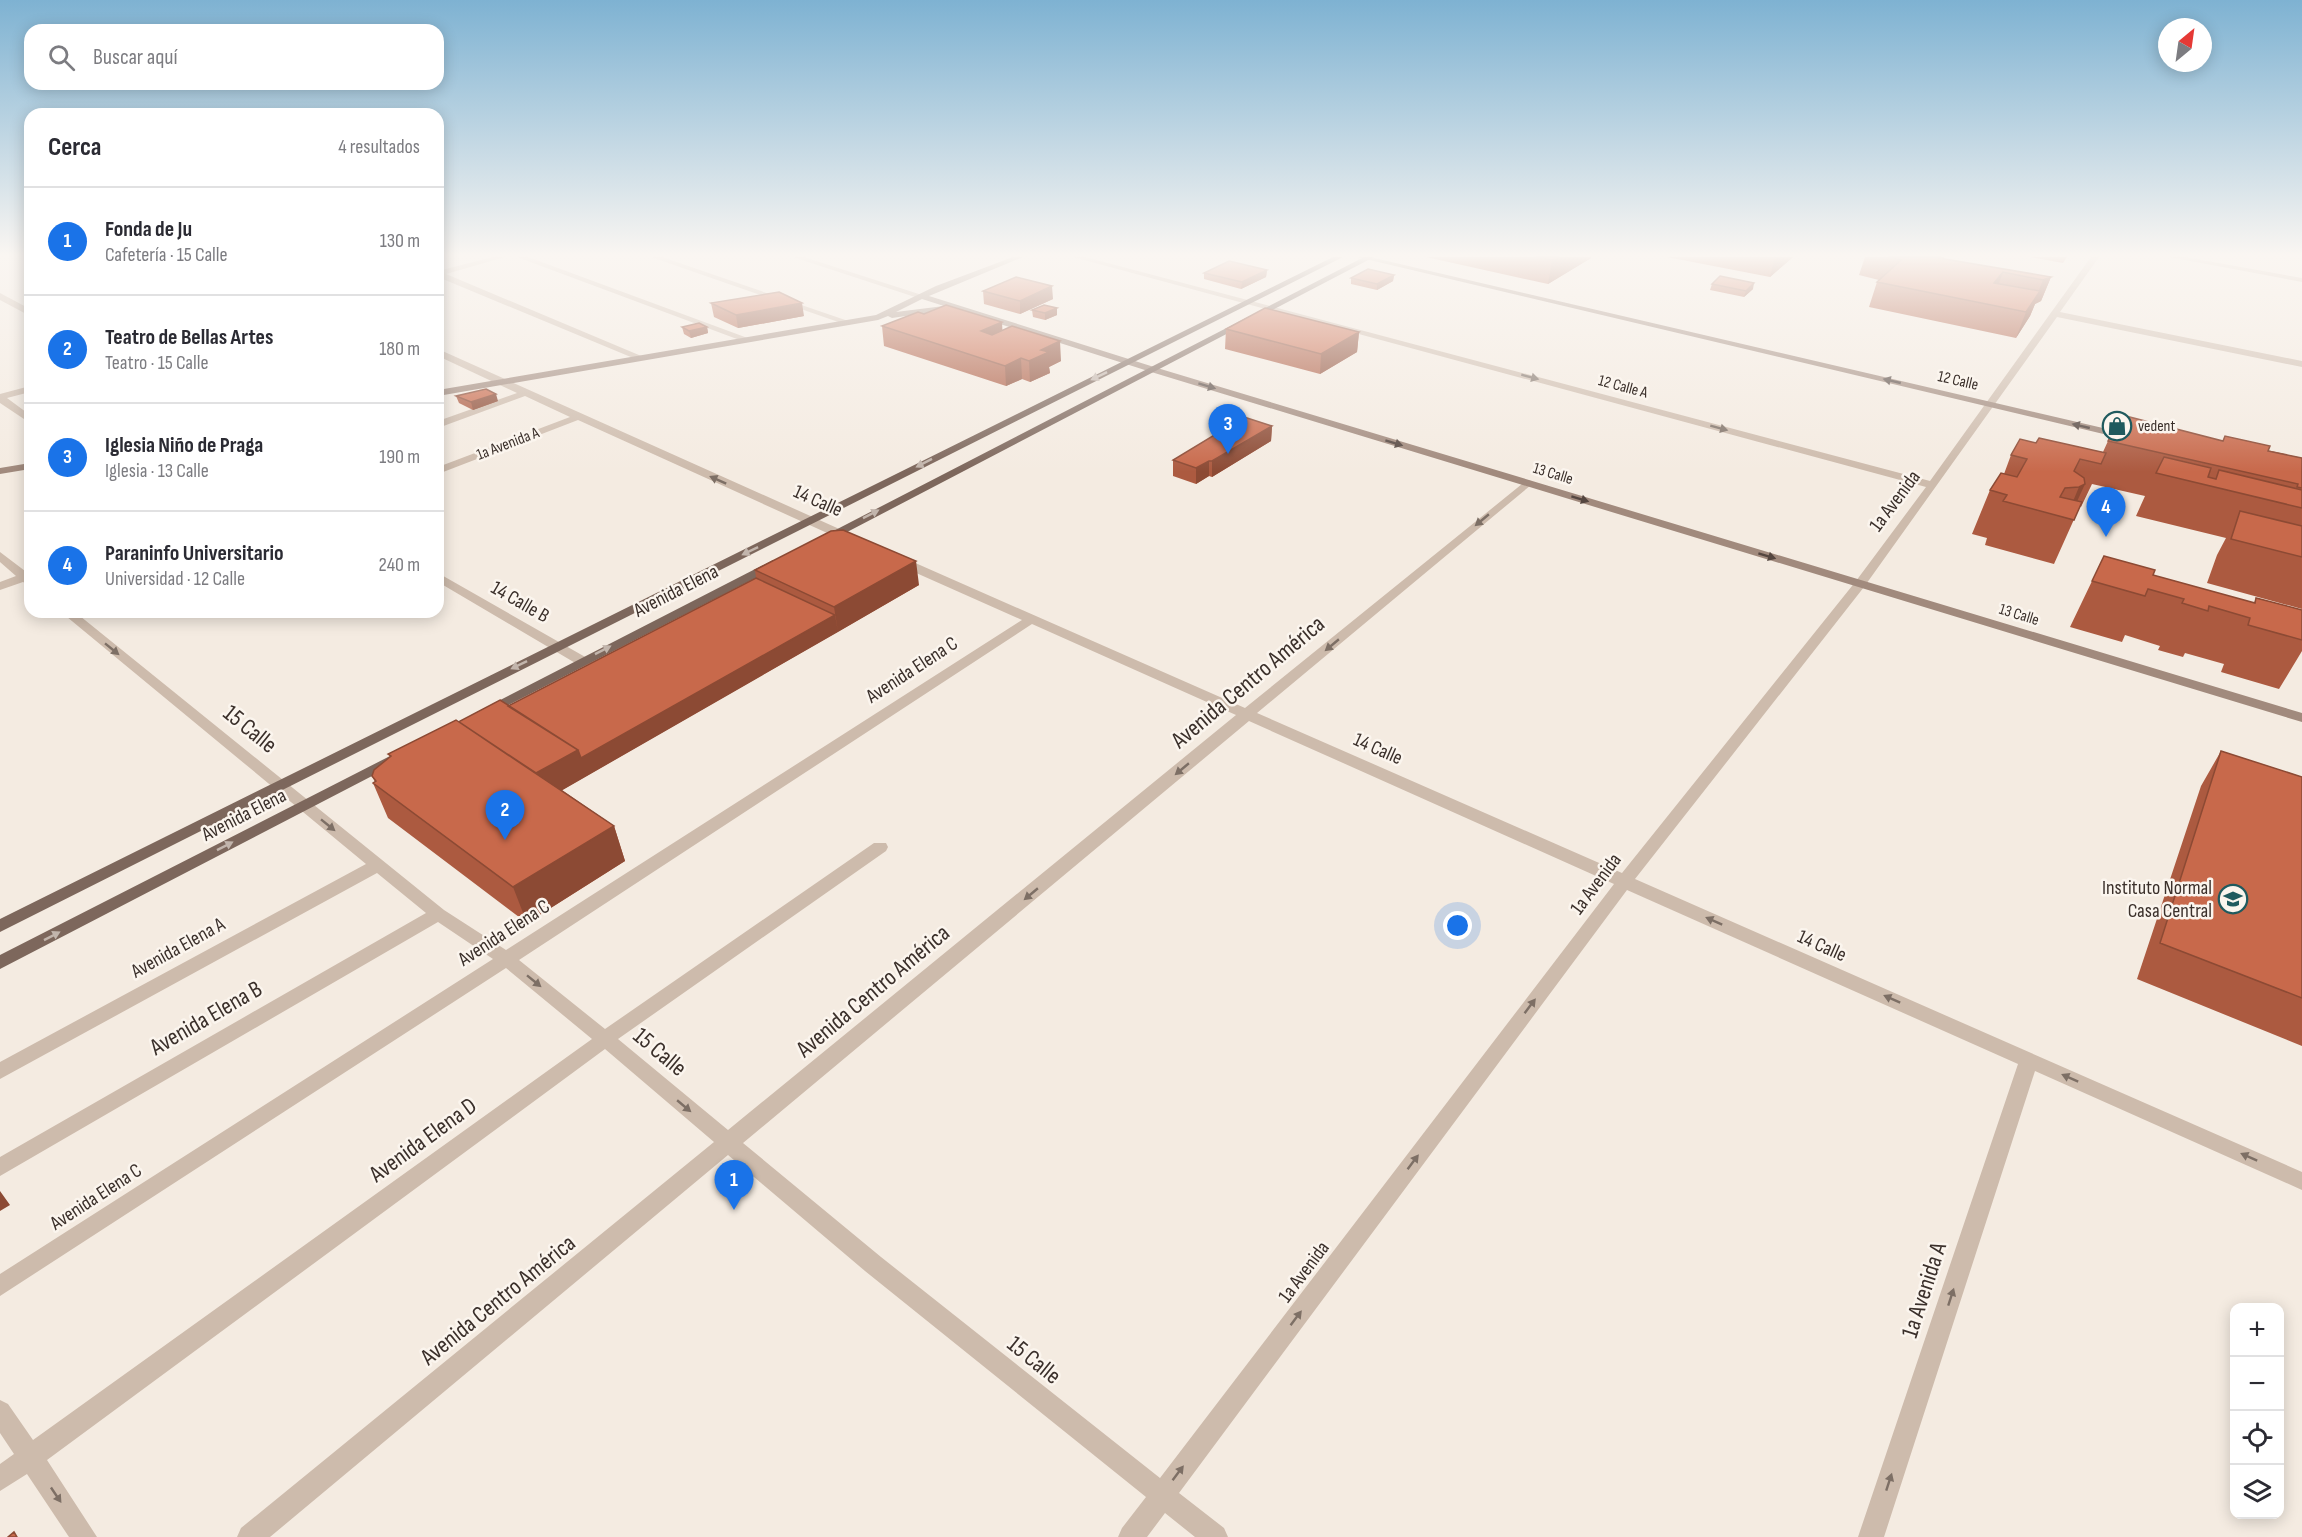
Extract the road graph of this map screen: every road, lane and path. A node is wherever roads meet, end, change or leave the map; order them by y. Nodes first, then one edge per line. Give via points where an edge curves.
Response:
1 (570, 329) edge
2 (717, 329) edge
3 (816, 329) edge
4 (1023, 329) edge
5 (1195, 329) edge
6 (1230, 329) edge
7 (1349, 329) edge
8 (1670, 329) edge
9 (2045, 329) edge
10 (2128, 329) edge
11 (748, 340) junction
12 (444, 355) edge
13 (641, 358) junction
14 (1128, 362) junction
15 (2302, 364) edge
16 (1151, 369) junction
17 (501, 382) junction
18 (24, 391) edge
19 (444, 392) edge
20 (525, 393) junction
21 (0, 398) edge
22 (1989, 404) junction
23 (24, 416) edge
24 (578, 417) junction
25 (444, 423) edge
26 (2140, 439) edge
27 (24, 467) edge
28 (444, 469) edge
29 (0, 471) edge
30 (1527, 483) junction
31 (1934, 485) junction
32 (810, 521) junction
33 (836, 532) junction
34 (815, 543) edge
35 (0, 556) edge
36 (783, 559) edge
37 (24, 576) edge
38 (24, 580) edge
39 (444, 580) edge
40 (1860, 584) junction
41 (0, 586) edge
42 (74, 618) edge
43 (1032, 619) junction
44 (557, 646) junction
45 (582, 661) junction
46 (1248, 715) junction
47 (2302, 718) edge
48 (468, 720) edge
49 (407, 752) edge
50 (278, 785) junction
51 (304, 806) junction
52 (880, 847) dead end
53 (378, 865) junction
54 (1624, 881) junction
55 (438, 914) junction
56 (0, 926) edge
57 (506, 959) junction
58 (0, 963) edge
59 (605, 1039) junction
60 (2030, 1060) junction
61 (0, 1071) edge
62 (729, 1144) junction
63 (0, 1167) edge
64 (2302, 1181) edge
65 (0, 1286) edge
66 (0, 1412) edge
67 (30, 1457) junction
68 (0, 1479) edge
69 (1162, 1494) junction
70 (84, 1537) edge
71 (250, 1537) edge
72 (1131, 1537) edge
73 (1215, 1537) edge
74 (1870, 1537) edge

1 - 13 street
2 - 11 street
3 - 11 street
4 - 14 street, 13 Calle
5 - 14 main road, Avenida Elena
6 - 16 main road
7 -> 31 street, 12 Calle A
22 -> 8 street, 12 Calle
9 - 22 street, 1a Avenida
10 - 15 street
11 - 13 street
12 - 17 street, 14 Calle
13 - 17 street
14 - 16 street, 13 Calle
14 -> 32 main road, Avenida Elena
16 -> 30 street, 13 Calle
33 -> 16 main road
17 - 19 street
17 - 20 street, 14 Calle
18 - 21 street
20 - 24 street, 14 Calle
20 - 25 street
21 - 23 street
26 -> 22 street, 12 Calle
22 - 31 street, 1a Avenida
24 - 28 street, 1a Avenida A
32 -> 24 street, 14 Calle
27 - 29 street
30 -> 40 street, 13 Calle
30 -> 46 street, Avenida Centro América
31 - 40 street, 1a Avenida
32 - 33 street, 14 Calle
32 -> 44 main road, Avenida Elena
33 - 34 main road
33 - 43 street, 14 Calle
35 - 37 street
45 -> 36 main road, Avenida Elena
38 - 41 street
39 - 44 street, 14 Calle B
40 - 47 street, 13 Calle
40 - 54 street, 1a Avenida
42 -> 50 street, 15 Calle
43 - 46 street, 14 Calle
43 - 57 street, Avenida Elena C
44 - 45 street, 14 Calle B
44 -> 50 main road, Avenida Elena
45 - 48 main road, Avenida Elena
46 - 54 street, 14 Calle
46 -> 62 street, Avenida Centro América
49 - 51 main road, Avenida Elena
50 - 51 street, 15 Calle
50 - 56 main road, Avenida Elena
51 -> 53 street, 15 Calle
58 -> 51 main road, Avenida Elena
52 - 59 street, Avenida Elena D
53 - 55 street, 15 Calle
53 - 61 street, Avenida Elena A
60 -> 54 street, 14 Calle
69 -> 54 street, 1a Avenida
55 - 57 street, 15 Calle
55 - 63 street, Avenida Elena B
57 -> 59 street, 15 Calle
57 - 65 street, Avenida Elena C
59 -> 62 street, 15 Calle
59 - 67 street, Avenida Elena D
64 -> 60 street, 14 Calle
74 -> 60 street, 1a Avenida A
62 - 69 street, 15 Calle
62 - 71 street, Avenida Centro América
66 - 67 street
67 - 68 street, Avenida Elena D
67 -> 70 street
69 - 72 street, 1a Avenida
69 - 73 street, 15 Calle

